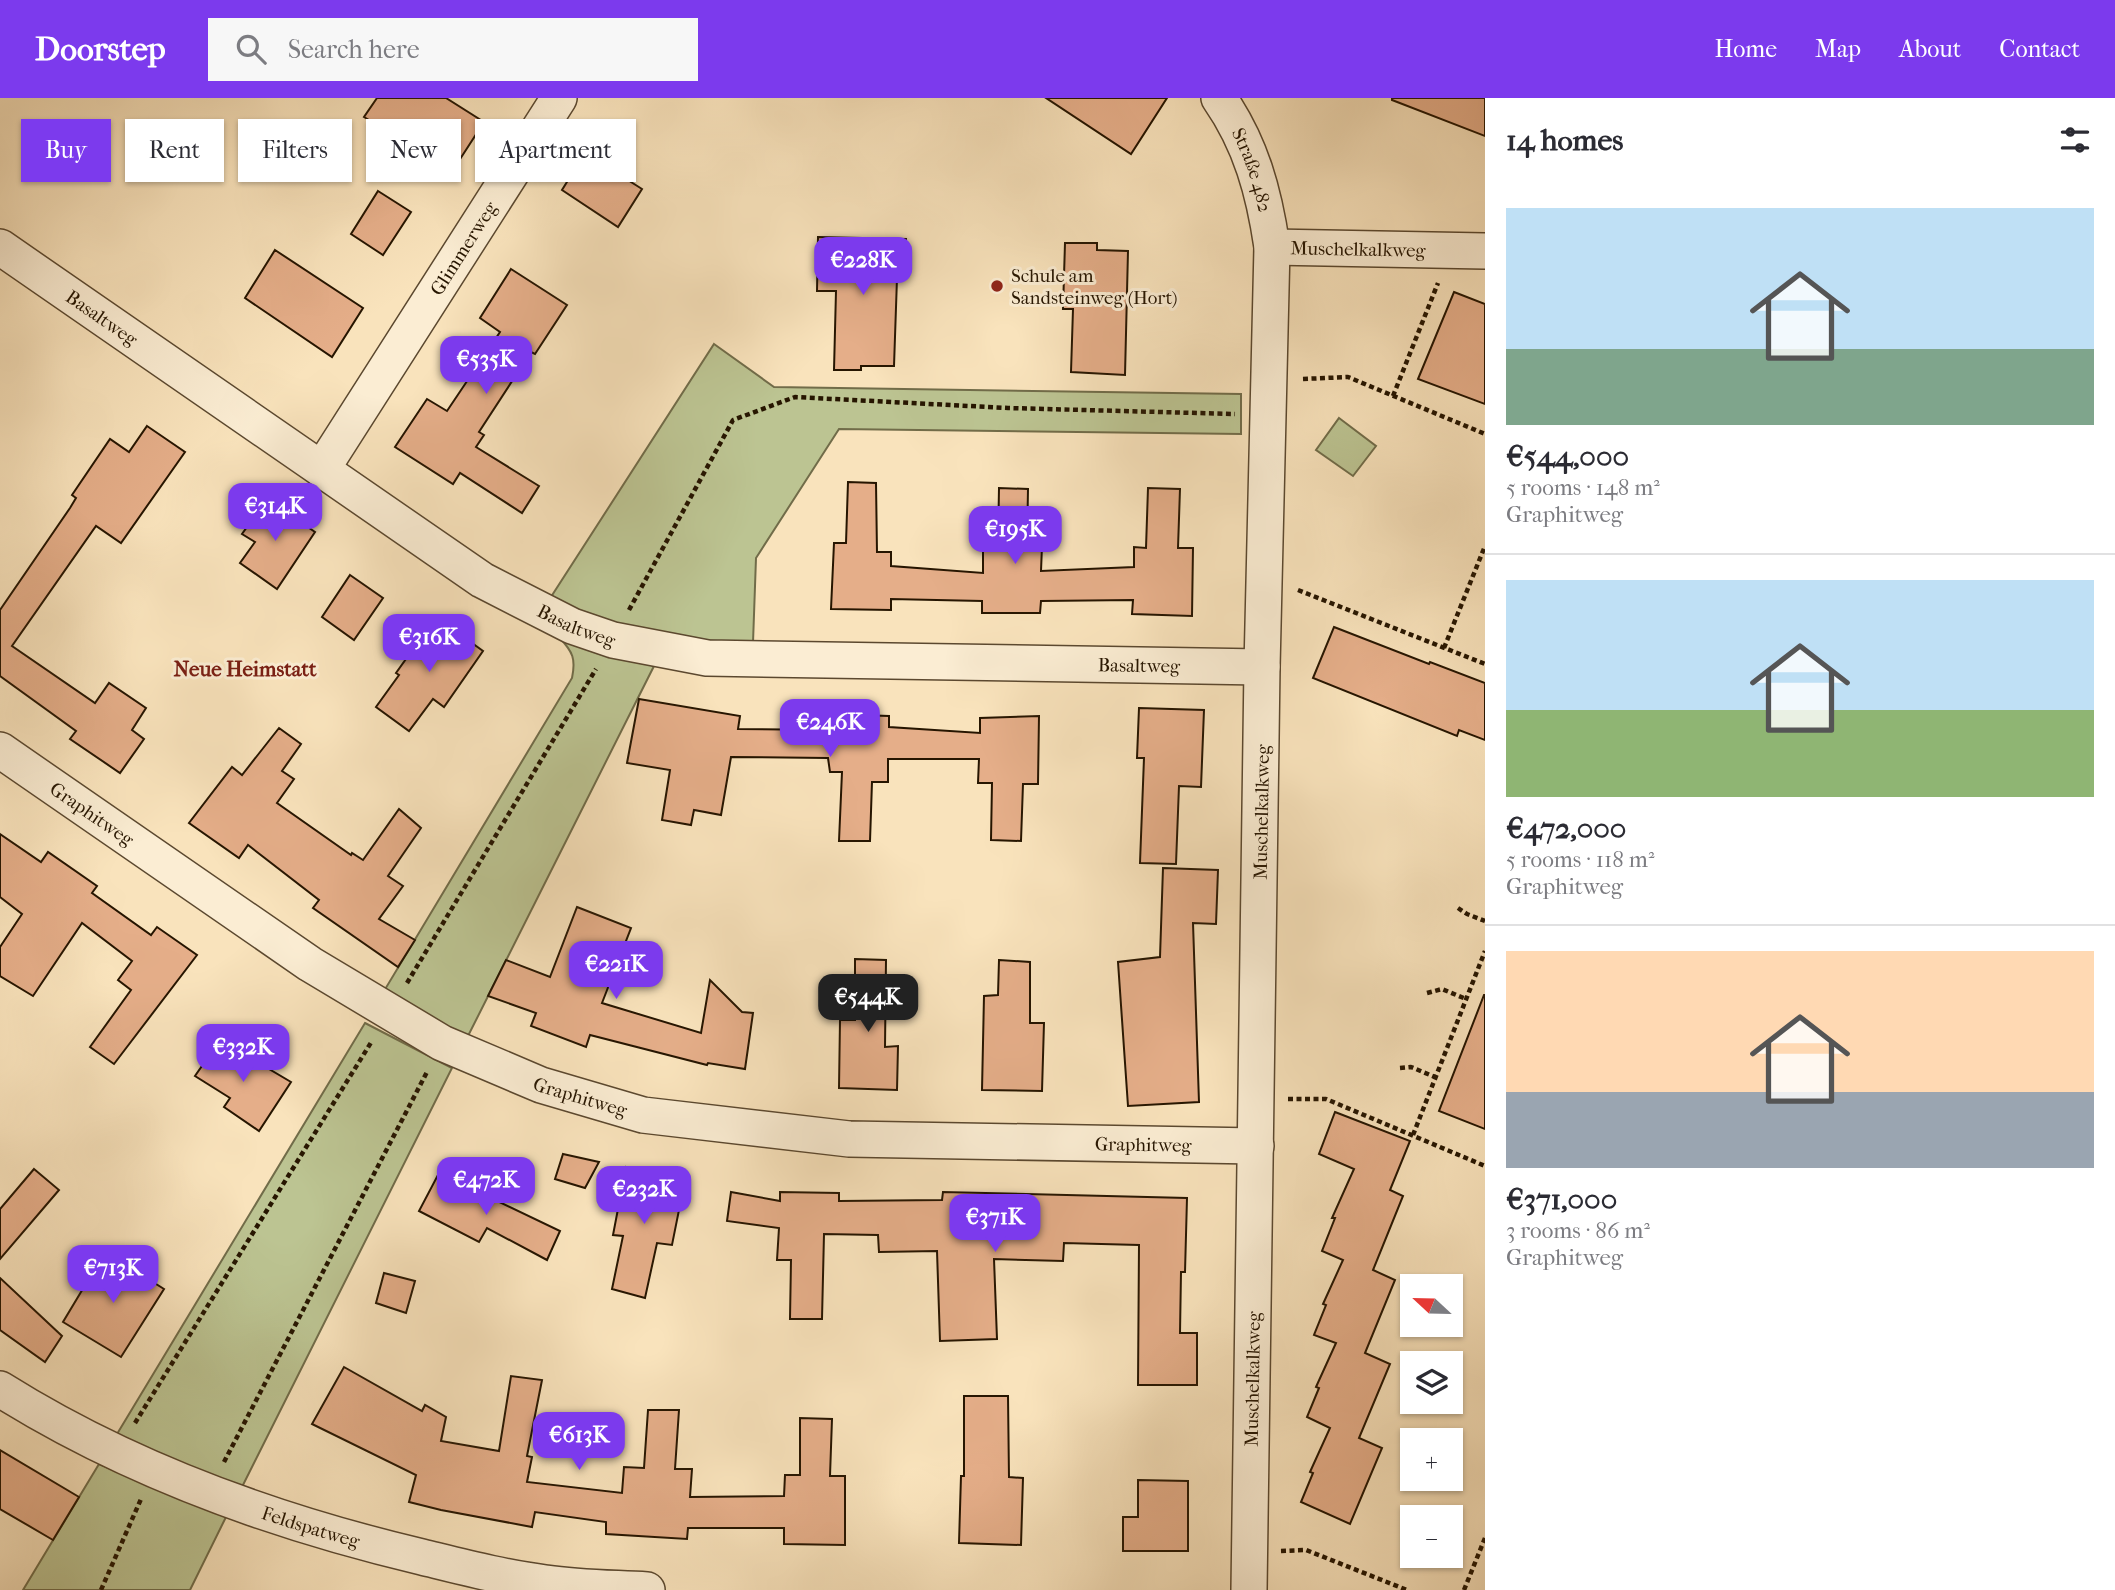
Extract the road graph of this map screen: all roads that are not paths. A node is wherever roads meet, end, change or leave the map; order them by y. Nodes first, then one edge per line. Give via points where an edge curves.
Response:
1 (559, 98) edge
2 (1219, 98) edge
3 (0, 247) edge
4 (1272, 247) junction
5 (1485, 251) edge
6 (322, 469) junction
7 (1262, 667) junction
8 (0, 750) edge
9 (1256, 1146) junction
10 (0, 1389) edge
11 (546, 1587) edge
12 (647, 1590) edge
13 (1249, 1590) edge

1 - 6 street, Glimmerweg
2 - 4 street, Straße 482 via 1250,152
3 - 6 street, Basaltweg
4 - 5 street, Muschelkalkweg
4 - 7 street, Muschelkalkweg
6 - 7 street, Basaltweg via 481,580 572,626 613,640 706,658 753,660
7 - 9 street, Muschelkalkweg
8 - 9 street, Graphitweg via 310,964 442,1043 541,1084 643,1115 849,1139
9 - 13 street, Muschelkalkweg
10 - 11 street, Feldspatweg via 116,1454 279,1518 361,1543
11 - 12 street, Feldspatweg

